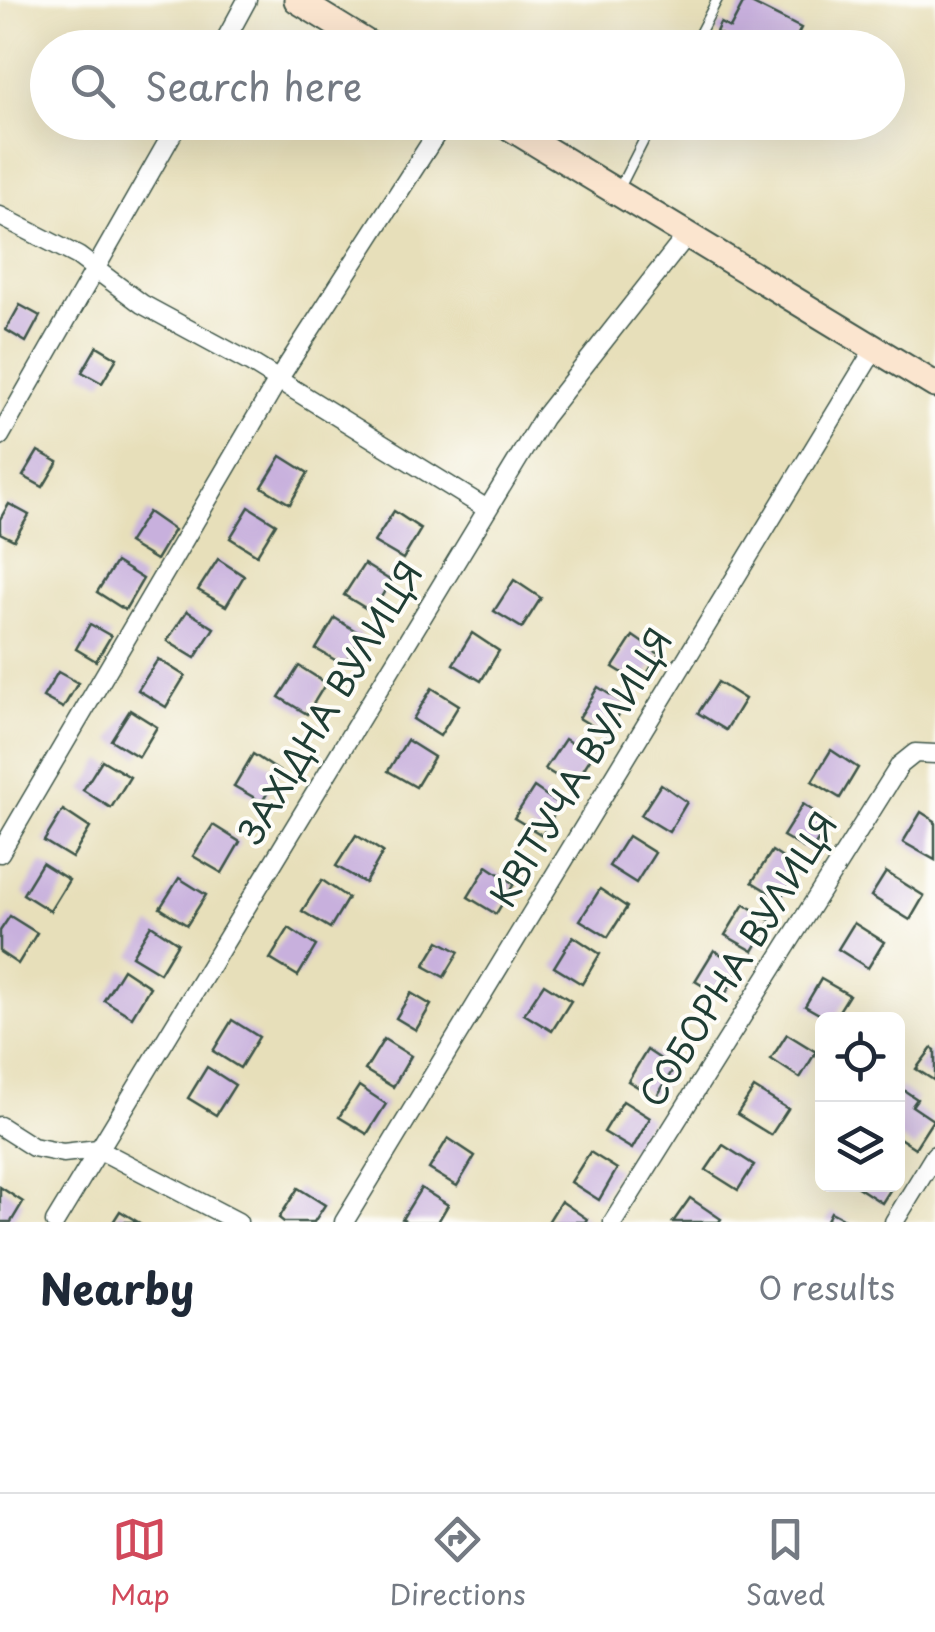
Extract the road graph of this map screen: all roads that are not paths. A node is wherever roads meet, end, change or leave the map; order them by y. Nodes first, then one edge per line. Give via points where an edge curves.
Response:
1 (247, 0) edge
2 (296, 0) edge
3 (716, 0) edge
4 (231, 30) edge
5 (346, 30) edge
6 (701, 30) edge
7 (169, 140) edge
8 (432, 140) edge
9 (532, 140) edge
10 (644, 140) edge
11 (618, 191) junction
12 (0, 216) edge
13 (687, 235) junction
14 (97, 271) junction
15 (874, 348) junction
16 (278, 380) junction
17 (935, 385) edge
18 (0, 436) edge
19 (488, 508) junction
20 (935, 754) edge
21 (0, 853) edge
22 (0, 1126) edge
23 (98, 1149) junction
24 (935, 1155) edge
25 (55, 1222) edge
26 (238, 1222) edge
27 (344, 1222) edge
28 (613, 1222) edge
29 (894, 1222) edge

1 - 4 street
2 - 5 main road
3 - 6 lane
7 - 14 street
8 - 16 street
9 - 11 main road
10 - 11 lane
11 - 13 main road
12 - 14 street
13 - 15 main road
13 - 19 street, ЗАХІДНА ВУЛИЦЯ via 543,418
14 - 16 street via 142,304
14 - 18 street
15 - 17 main road
15 - 27 street, КВІТУЧА ВУЛИЦЯ
16 - 19 street
16 - 21 street
19 - 23 street, ЗАХІДНА ВУЛИЦЯ
20 - 28 street, СОБОРНА ВУЛИЦЯ via 915,753 900,765
22 - 23 street via 34,1147 63,1153
23 - 25 street, ЗАХІДНА ВУЛИЦЯ
23 - 26 street
24 - 29 street

